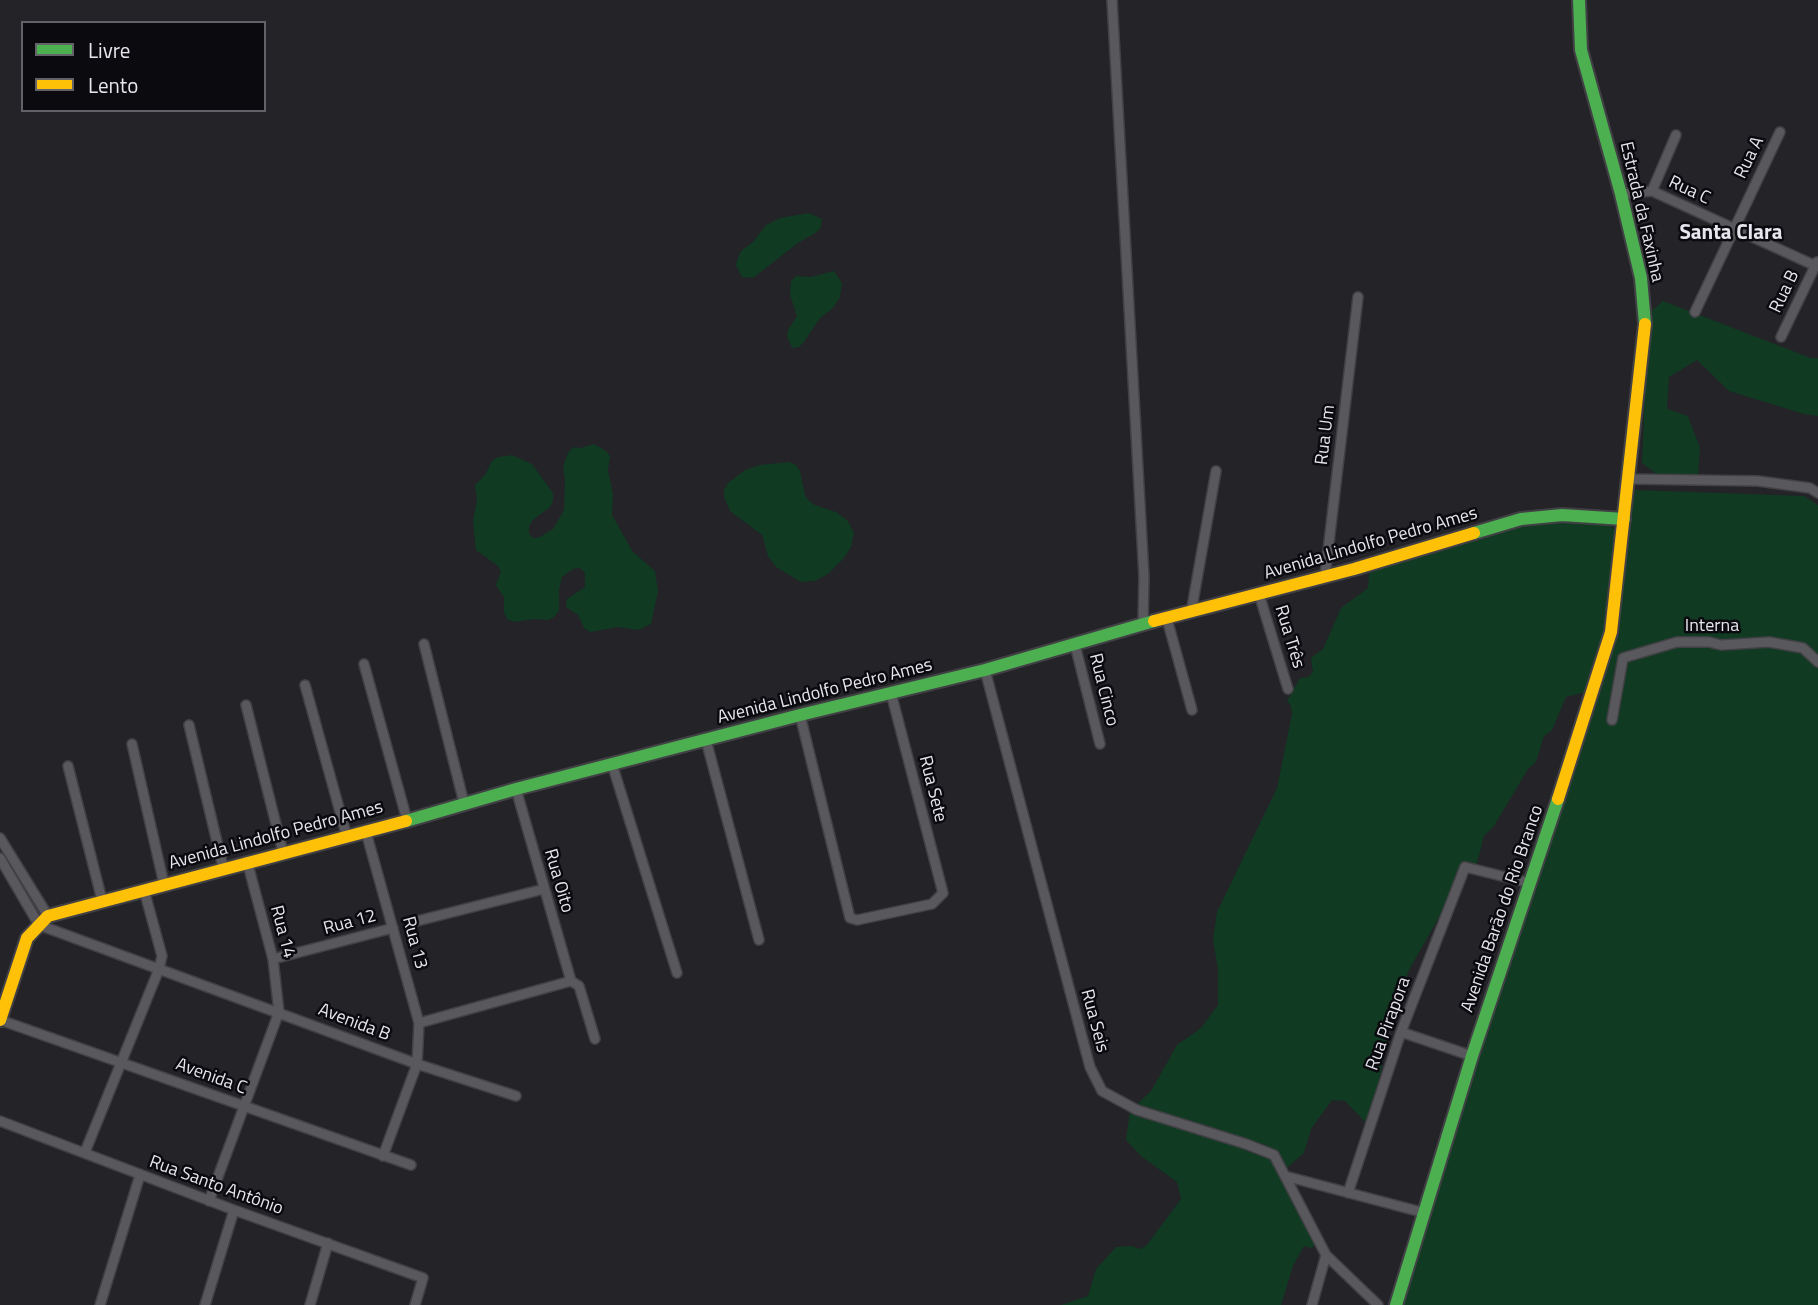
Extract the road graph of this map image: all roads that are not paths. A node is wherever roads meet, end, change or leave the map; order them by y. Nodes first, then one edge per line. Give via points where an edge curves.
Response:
1 (1112, 0) edge
2 (1579, 0) edge
3 (1780, 132) dead end
4 (1676, 135) dead end
5 (1652, 191) junction
6 (1622, 194) junction
7 (1733, 229) junction
8 (1817, 265) edge
9 (1359, 297) dead end
10 (1695, 312) dead end
11 (1781, 337) dead end
12 (1216, 471) dead end
13 (1629, 479) junction
14 (1818, 493) edge
15 (1624, 519) junction
16 (1325, 576) junction
17 (1259, 594) junction
18 (1191, 613) junction
19 (1167, 619) junction
20 (1143, 624) junction
21 (424, 643) dead end
22 (1075, 645) junction
23 (1818, 662) edge
24 (365, 664) dead end
25 (985, 670) junction
26 (305, 685) dead end
27 (1288, 689) dead end
28 (891, 693) junction
29 (246, 705) dead end
30 (1192, 710) dead end
31 (800, 715) junction
32 (1612, 720) dead end
33 (189, 724) dead end
34 (706, 740) junction
35 (132, 744) dead end
36 (1100, 744) dead end
37 (612, 764) junction
38 (68, 766) dead end
39 (516, 789) junction
40 (464, 803) junction
41 (407, 820) junction
42 (366, 832) junction
43 (347, 837) junction
44 (0, 838) edge
45 (284, 852) junction
46 (0, 858) edge
47 (247, 861) junction
48 (223, 867) junction
49 (1530, 883) junction
50 (164, 884) junction
51 (544, 889) junction
52 (144, 890) junction
53 (102, 900) junction
54 (43, 921) junction
55 (417, 921) dead end
56 (393, 928) junction
57 (760, 940) dead end
58 (273, 959) junction
59 (159, 969) junction
60 (677, 973) dead end
61 (571, 981) junction
62 (279, 1012) junction
63 (0, 1020) edge
64 (419, 1023) junction
65 (1401, 1031) junction
66 (595, 1039) dead end
67 (1472, 1056) junction
68 (121, 1061) junction
69 (417, 1064) junction
70 (516, 1096) dead end
71 (246, 1106) junction
72 (0, 1121) edge
73 (85, 1152) junction
74 (383, 1156) junction
75 (411, 1165) dead end
76 (140, 1175) junction
77 (1285, 1175) junction
78 (1348, 1193) junction
79 (209, 1200) junction
80 (234, 1210) junction
81 (1425, 1213) junction
82 (328, 1243) junction
83 (1326, 1255) junction
84 (100, 1305) edge
85 (205, 1305) edge
86 (310, 1305) edge
87 (415, 1305) edge
88 (1311, 1305) edge
89 (1378, 1305) edge
90 (1396, 1305) edge

1 - 20 street
2 - 6 street, Estrada da Faxinha via 1581,50
3 - 7 street, Rua A
4 - 5 street
5 - 6 street, Rua C
5 - 7 street, Rua C
6 - 13 street, Estrada da Faxinha via 1641,278 1645,330
7 - 8 street, Rua C
7 - 10 street, Rua A
8 - 11 street, Rua B
9 - 16 street, Rua Um
12 - 18 street
13 - 14 street via 1758,481
13 - 15 street, Estrada da Faxinha
15 - 16 street, Avenida Lindolfo Pedro Ames via 1562,514 1521,519
15 - 49 street, Avenida Barão do Rio Branco via 1611,632
16 - 17 street, Avenida Lindolfo Pedro Ames
17 - 18 street, Avenida Lindolfo Pedro Ames
17 - 27 street, Rua Três
18 - 19 street, Avenida Lindolfo Pedro Ames
19 - 20 street, Avenida Lindolfo Pedro Ames
19 - 30 street
20 - 22 street, Avenida Lindolfo Pedro Ames
21 - 40 street
22 - 25 street, Avenida Lindolfo Pedro Ames
22 - 36 street, Rua Cinco
23 - 32 street, Interna via 1803,648 1769,642 1677,642 1623,658
24 - 41 street
25 - 28 street, Avenida Lindolfo Pedro Ames
25 - 77 street, Rua Seis via 1090,1067 1102,1091 1137,1110 1274,1155
26 - 43 street
28 - 31 street, Avenida Lindolfo Pedro Ames
28 - 31 street, Rua Sete via 943,893 932,904 850,918
29 - 45 street
31 - 34 street, Avenida Lindolfo Pedro Ames
33 - 48 street
34 - 37 street, Avenida Lindolfo Pedro Ames
34 - 57 street
35 - 50 street
37 - 39 street, Avenida Lindolfo Pedro Ames
37 - 60 street
38 - 53 street
39 - 40 street, Avenida Lindolfo Pedro Ames
39 - 51 street, Rua Oito
40 - 41 street, Avenida Lindolfo Pedro Ames
41 - 42 street, Avenida Lindolfo Pedro Ames
42 - 43 street, Avenida Lindolfo Pedro Ames
42 - 56 street, Rua 13
43 - 45 street, Avenida Lindolfo Pedro Ames
44 - 54 street
45 - 47 street, Avenida Lindolfo Pedro Ames
46 - 54 street
47 - 48 street, Avenida Lindolfo Pedro Ames
47 - 58 street, Rua 14
48 - 50 street, Avenida Lindolfo Pedro Ames
49 - 65 street, Rua Pirapora via 1465,867
49 - 67 street, Avenida Barão do Rio Branco
50 - 52 street, Avenida Lindolfo Pedro Ames
51 - 55 street
51 - 61 street, Rua Oito
52 - 53 street, Avenida Lindolfo Pedro Ames
52 - 59 street via 162,956
53 - 54 street, Avenida Lindolfo Pedro Ames
54 - 59 street, Avenida B
54 - 63 street via 27,938
56 - 58 street, Rua 12
56 - 64 street, Rua 13
58 - 62 street, Rua 14
59 - 62 street, Avenida B
59 - 68 street
61 - 64 street
61 - 66 street, Rua Oito via 579,986
62 - 69 street, Avenida B
62 - 71 street
63 - 68 street, Avenida C
64 - 69 street, Rua 13
65 - 67 street
65 - 78 street, Rua Pirapora
67 - 81 street, Avenida Barão do Rio Branco
68 - 71 street, Avenida C
68 - 73 street
69 - 70 street
69 - 74 street, Rua 13
71 - 74 street, Avenida C
71 - 79 street
72 - 73 street, Rua Santo Antônio
73 - 76 street, Rua Santo Antônio
74 - 75 street, Avenida C
76 - 79 street, Rua Santo Antônio
76 - 84 street
77 - 78 street
77 - 83 street, Rua Seis
78 - 81 street
79 - 80 street, Rua Santo Antônio
80 - 82 street, Rua Santo Antônio
80 - 85 street
81 - 90 street, Avenida Barão do Rio Branco
82 - 86 street
82 - 87 street, Rua Santo Antônio via 423,1278
83 - 88 street
83 - 89 street, Rua Seis

